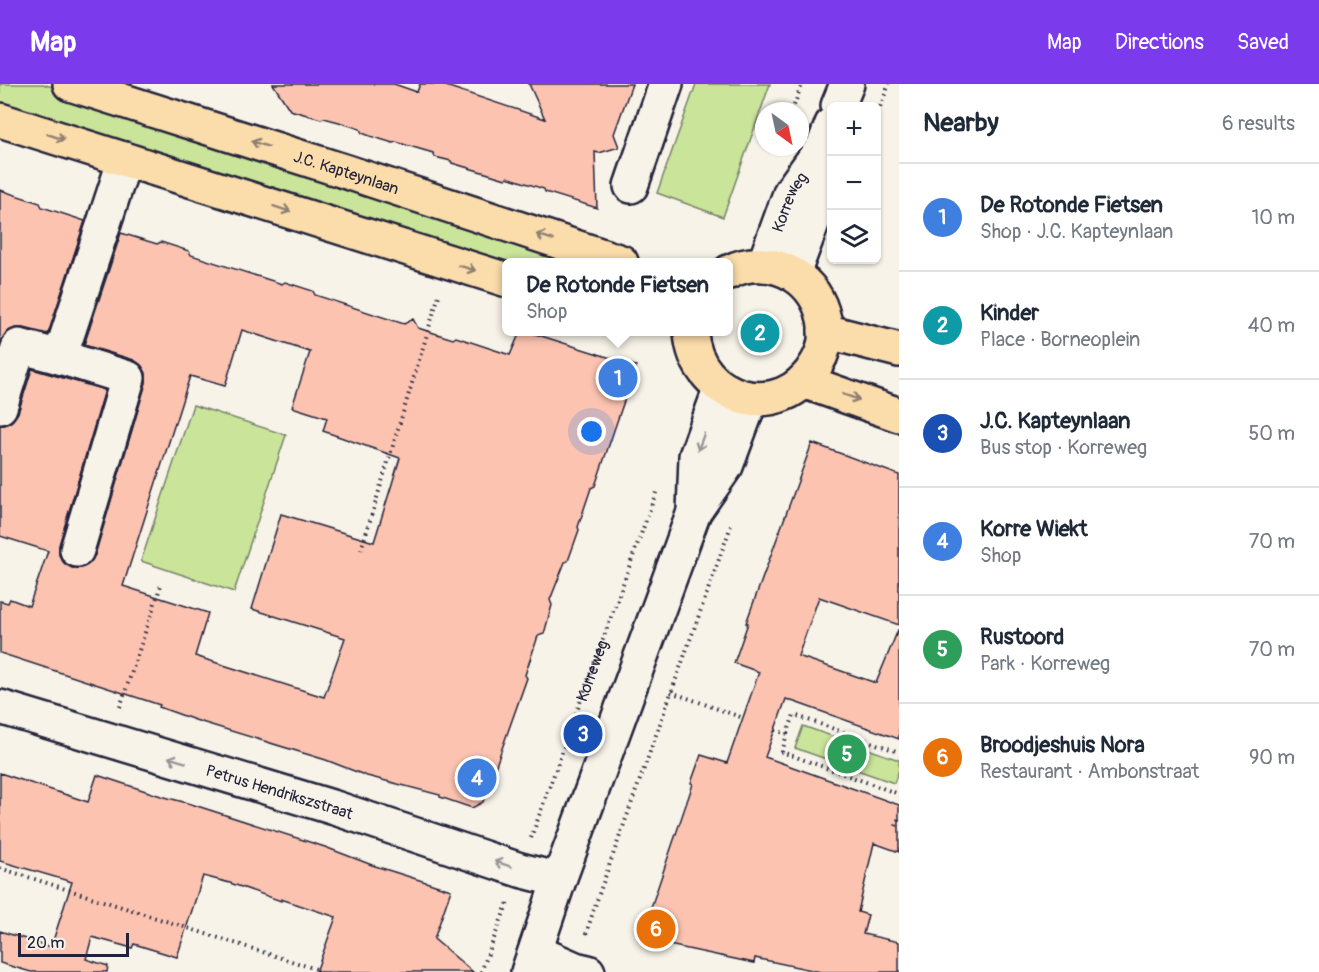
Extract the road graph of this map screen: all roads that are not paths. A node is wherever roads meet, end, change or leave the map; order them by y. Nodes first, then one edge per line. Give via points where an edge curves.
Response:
1 (70, 84) edge
2 (666, 84) edge
3 (847, 84) edge
4 (840, 102) edge
5 (0, 120) edge
6 (827, 137) edge
7 (125, 159) junction
8 (631, 186) dead end
9 (609, 258) edge
10 (733, 270) edge
11 (778, 270) junction
12 (502, 279) edge
13 (825, 331) junction
14 (687, 336) edge
15 (899, 350) edge
16 (60, 357) junction
17 (804, 381) junction
18 (721, 387) junction
19 (751, 399) junction
20 (0, 407) edge
21 (899, 415) edge
22 (694, 512) junction
23 (77, 550) dead end
24 (0, 707) edge
25 (559, 880) junction
26 (532, 962) edge
27 (582, 970) edge

9 -> 1 main road, J.C. Kapteynlaan
2 - 8 street
3 - 4 street
5 -> 7 main road
6 - 11 street, Korreweg via 791,191
7 -> 12 main road
7 - 16 street
10 - 11 main road via 743,266
11 - 13 main road via 806,284 814,293
13 - 15 main road
13 - 17 main road via 820,358
14 - 18 main road via 700,366
16 - 20 street via 19,346
16 - 23 street via 128,378
17 - 19 main road via 779,396
17 -> 21 main road
18 - 19 main road
18 -> 22 street via 696,456
19 - 22 street via 726,466
22 - 25 street
25 -> 24 street, Petrus Hendrikszstraat
25 - 26 street
26 - 27 street

